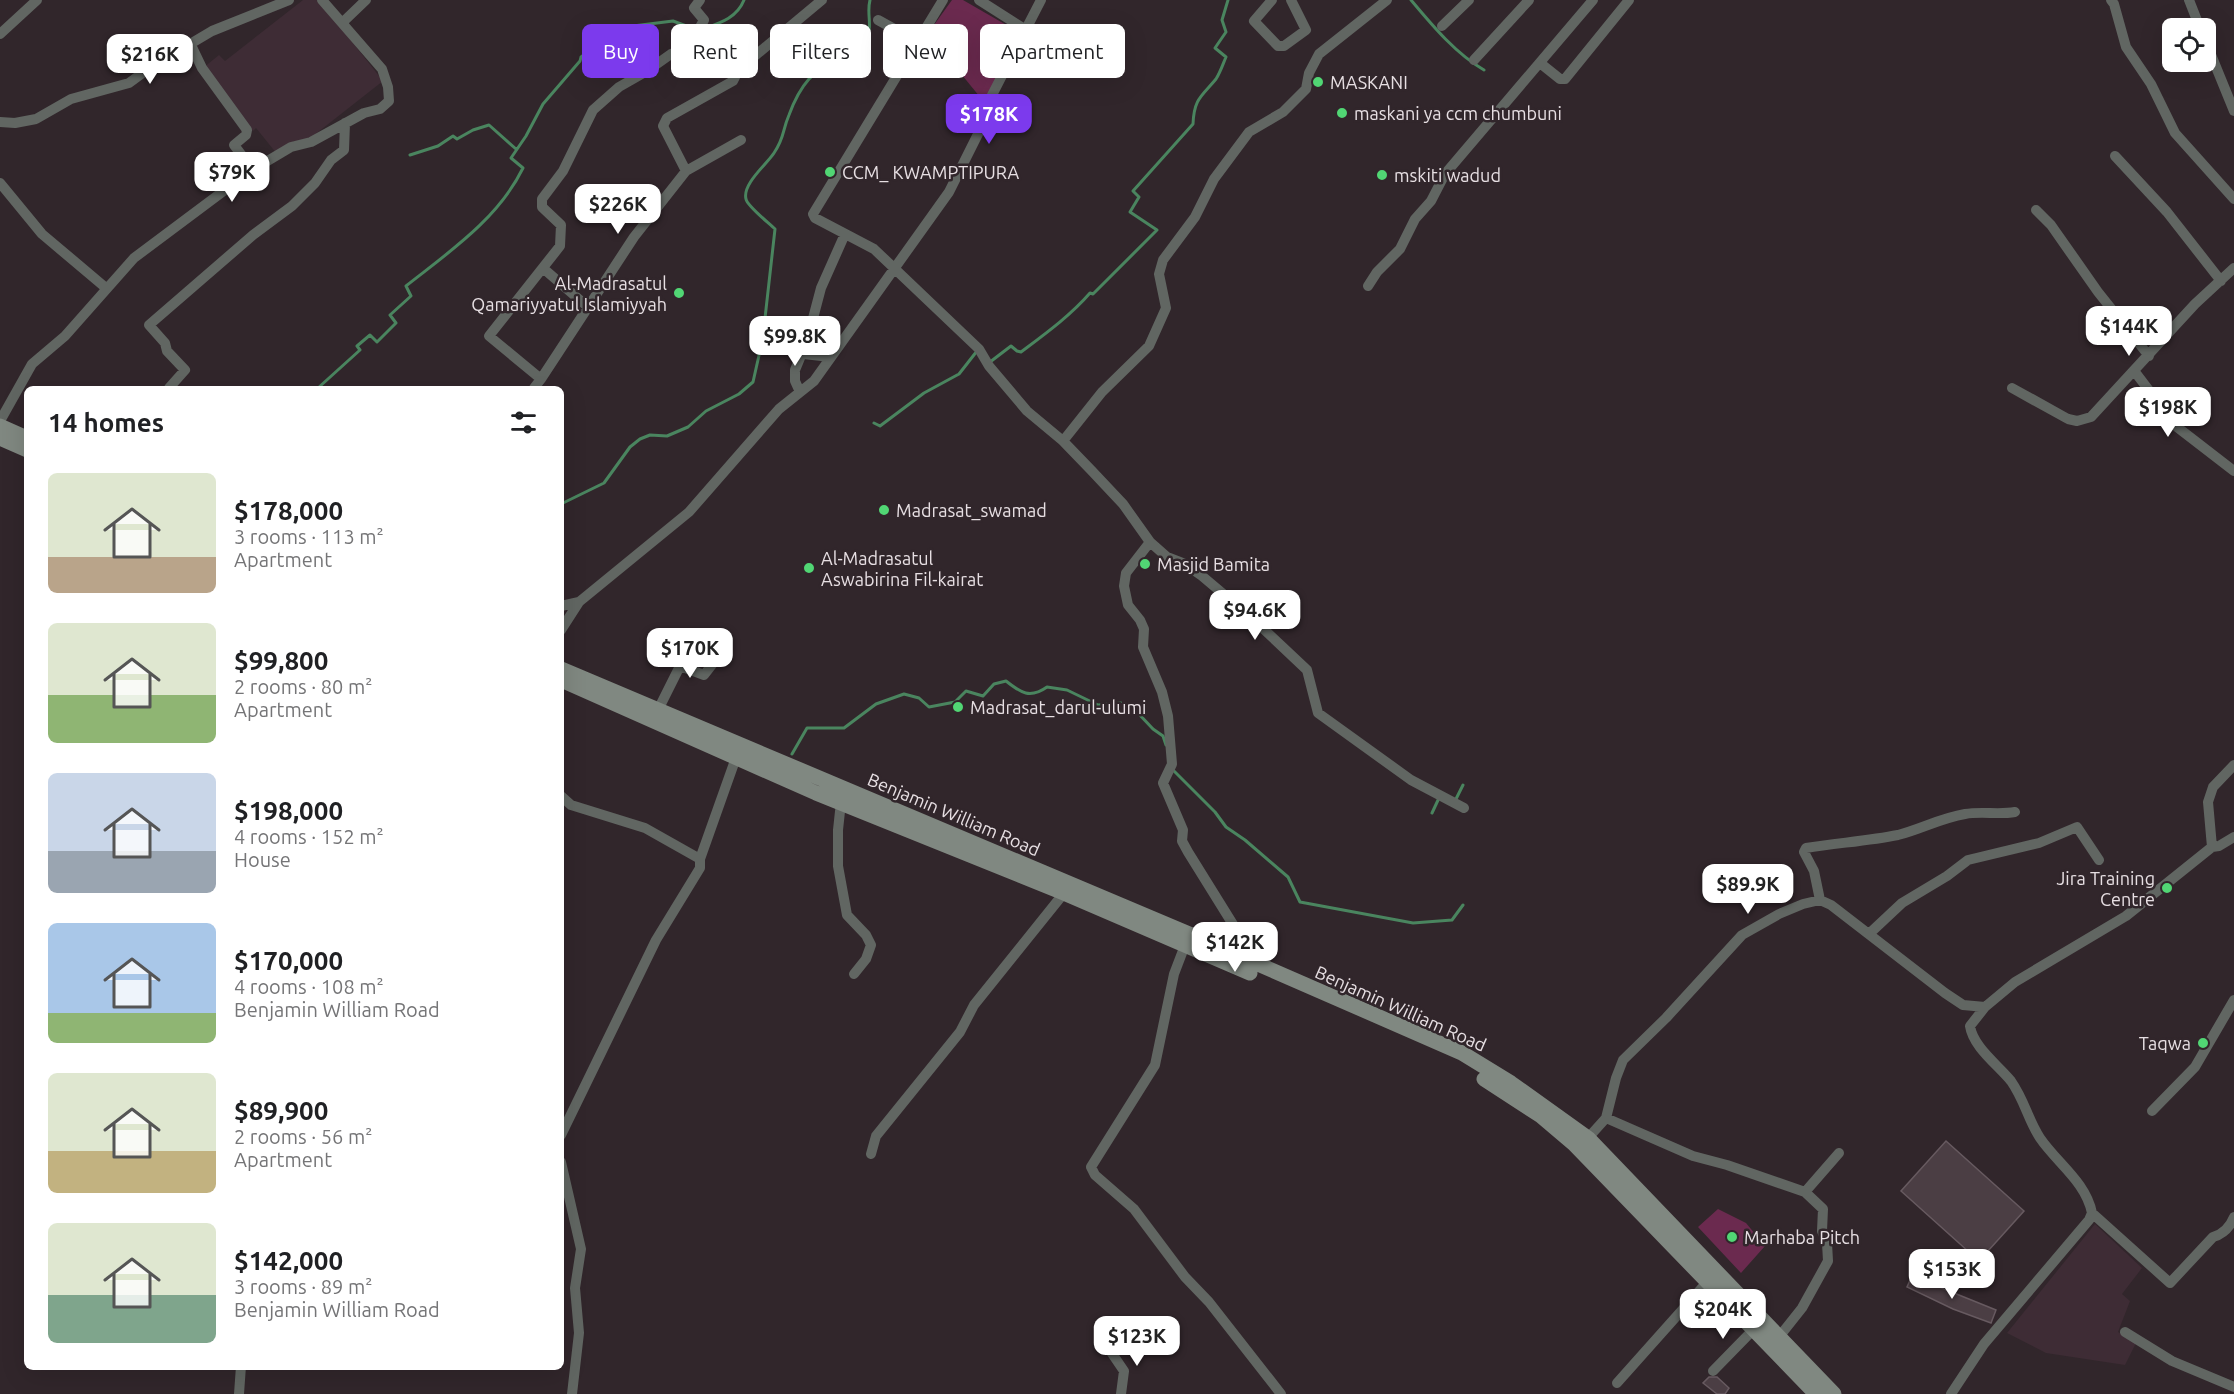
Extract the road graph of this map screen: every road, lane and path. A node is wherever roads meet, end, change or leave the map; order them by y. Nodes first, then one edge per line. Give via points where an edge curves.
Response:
1 (37, 0) edge
2 (289, 0) edge
3 (322, 0) edge
4 (366, 0) edge
5 (700, 0) edge
6 (822, 0) edge
7 (943, 0) edge
8 (980, 0) edge
9 (1041, 0) edge
10 (1272, 0) edge
11 (1291, 0) edge
12 (1387, 0) edge
13 (1469, 0) edge
14 (1511, 0) edge
15 (1593, 0) edge
16 (1629, 0) edge
17 (2111, 0) edge
18 (2189, 0) edge
19 (1525, 4) edge
20 (2196, 18) edge
21 (878, 20) dead end
22 (343, 22) junction
23 (885, 24) edge
24 (927, 24) edge
25 (1017, 24) edge
26 (1029, 24) edge
27 (1442, 26) dead end
28 (0, 34) edge
29 (190, 43) junction
30 (1474, 60) dead end
31 (1540, 63) junction
32 (2216, 67) edge
33 (894, 78) edge
34 (1001, 78) edge
35 (2234, 111) edge
36 (0, 122) edge
37 (345, 123) junction
38 (741, 140) dead end
39 (2115, 156) dead end
40 (253, 170) junction
41 (686, 171) junction
42 (0, 183) edge
43 (2234, 199) edge
44 (2036, 210) dead end
45 (845, 234) junction
46 (895, 268) junction
47 (2234, 268) edge
48 (544, 269) junction
49 (2221, 281) junction
50 (1368, 286) dead end
51 (106, 288) junction
52 (589, 308) junction
53 (758, 337) dead end
54 (802, 353) junction
55 (2149, 356) junction
56 (830, 357) junction
57 (2135, 372) junction
58 (538, 384) edge
59 (171, 386) edge
60 (2012, 388) dead end
61 (800, 392) junction
62 (0, 421) edge
63 (0, 426) edge
64 (24, 437) edge
65 (0, 438) edge
66 (1063, 441) junction
67 (24, 449) edge
68 (2234, 471) edge
69 (1150, 542) junction
70 (579, 602) junction
71 (564, 605) edge
72 (564, 625) edge
73 (678, 638) dead end
74 (725, 648) dead end
75 (681, 666) junction
76 (564, 670) edge
77 (564, 681) edge
78 (658, 710) junction
79 (738, 751) junction
80 (2234, 765) edge
81 (564, 799) edge
82 (841, 802) junction
83 (1464, 808) dead end
84 (2015, 812) dead end
85 (2234, 837) edge
86 (2212, 847) junction
87 (700, 859) junction
88 (2099, 860) dead end
89 (1065, 893) junction
90 (1820, 900) junction
91 (1870, 933) junction
92 (1187, 939) junction
93 (1259, 965) junction
94 (854, 974) dead end
95 (2234, 1000) edge
96 (1985, 1008) junction
97 (2152, 1111) dead end
98 (1606, 1118) junction
99 (564, 1129) edge
100 (1588, 1138) junction
101 (1839, 1153) dead end
102 (871, 1154) dead end
103 (564, 1175) edge
104 (1805, 1192) junction
105 (2092, 1213) junction
106 (2234, 1217) edge
107 (1708, 1281) junction
108 (1754, 1329) junction
109 (2125, 1332) dead end
110 (1779, 1337) junction
111 (1109, 1349) dead end
112 (241, 1370) edge
113 (1713, 1371) dead end
114 (1617, 1383) dead end
115 (2234, 1387) edge
116 (239, 1394) edge
117 (572, 1394) edge
118 (1121, 1394) edge
119 (1281, 1394) edge
120 (1816, 1394) edge
121 (1833, 1394) edge
122 (1951, 1394) edge

1 - 28 street
2 - 29 street
3 - 22 street
4 - 22 street
5 - 48 street via 694,8 704,20 700,40 619,87 593,110 563,171 541,202 561,225 562,236 560,246
6 - 41 street via 739,69 735,80 666,118 663,126
7 - 24 street
8 - 25 street
9 - 26 street
10 - 11 street via 1254,21 1278,46 1306,30
12 - 66 street via 1319,54 1309,72 1306,89 1283,112 1249,132 1214,179 1195,217 1163,260 1159,274 1166,308 1149,346 1102,392
13 - 27 street
14 - 19 street
15 - 31 street
16 - 31 street via 1565,79 1560,80
17 - 43 street via 2126,47 2151,84 2175,133
18 - 20 street
19 - 30 street
21 - 23 street
22 - 37 street via 382,69 389,101 380,109
29 - 36 street via 129,83 71,99 36,119
29 - 40 street via 202,68 247,130 234,146
31 - 50 street via 1445,174 1400,249
32 - 35 street
33 - 45 street via 813,214
34 - 46 street via 949,192
37 - 40 street via 311,142 291,147
37 - 59 street via 344,150 331,160 315,183 149,326 185,370
38 - 41 street
39 - 49 street via 2167,212
40 - 51 street via 134,258
41 - 52 street via 634,237
42 - 51 street via 42,234
44 - 55 street
45 - 46 street via 863,241
45 - 54 street via 821,288
46 - 56 street
46 - 66 street via 979,348 1027,411
47 - 49 street
48 - 52 street
48 - 58 street via 489,336
49 - 55 street
51 - 62 street via 65,336 32,364
52 - 58 street
53 - 54 street
54 - 56 street
54 - 61 street via 795,370
55 - 57 street
56 - 61 street via 814,381
57 - 60 street via 2091,417 2077,421
57 - 68 street via 2177,427
61 - 70 street via 779,409 689,512
63 - 64 main road
65 - 67 main road
66 - 69 street via 1123,504
69 - 83 street via 1167,557 1202,576 1307,670 1317,713 1411,780
69 - 93 street via 1126,573 1124,586 1128,606 1144,629 1143,647 1168,716 1171,766 1163,783 1183,830 1182,841
70 - 71 street
70 - 72 street
73 - 75 street
74 - 75 street via 704,675
75 - 78 street
76 - 78 main road, Benjamin William Road
77 - 79 main road, Benjamin William Road
78 - 79 main road, Benjamin William Road
79 - 82 main road, Benjamin William Road
79 - 87 street
79 - 92 main road, Benjamin William Road
80 - 86 street via 2213,788 2208,802
81 - 87 street via 571,805 645,828
82 - 89 main road, Benjamin William Road
82 - 94 street via 838,866 848,915 871,945
84 - 90 street via 1965,814 1899,834 1806,848
85 - 86 street
86 - 96 street via 2126,916 2015,982
87 - 99 street via 699,868 656,940
88 - 91 street via 2077,827 2039,843 1968,860 1902,903
89 - 92 main road, Benjamin William Road
89 - 102 street via 974,1005 960,1032 876,1136
90 - 91 street
90 - 98 street via 1779,914 1742,935 1623,1060
91 - 96 street via 1963,1005
92 - 93 main road, Benjamin William Road
92 - 107 main road, Benjamin William Road via 1457,1063 1503,1090 1574,1144
92 - 119 street via 1174,974 1155,1065 1091,1167 1095,1176 1134,1209
93 - 100 main road, Benjamin William Road via 1462,1053
95 - 97 street via 2195,1067
96 - 105 street via 1970,1026 1971,1034 2020,1095 2040,1138 2086,1193
98 - 100 street
98 - 104 street via 1693,1156
100 - 110 main road, Benjamin William Road
101 - 104 street
103 - 117 street via 581,1248 575,1288 579,1333
104 - 110 street via 1823,1209 1822,1231 1828,1261 1802,1308
105 - 106 street via 2170,1283
105 - 122 street via 1984,1344
107 - 108 main road, Benjamin William Road
107 - 114 street
108 - 113 street
108 - 120 main road, Benjamin William Road
109 - 115 street via 2172,1361
110 - 121 main road, Benjamin William Road
111 - 118 street via 1124,1371
112 - 116 street

